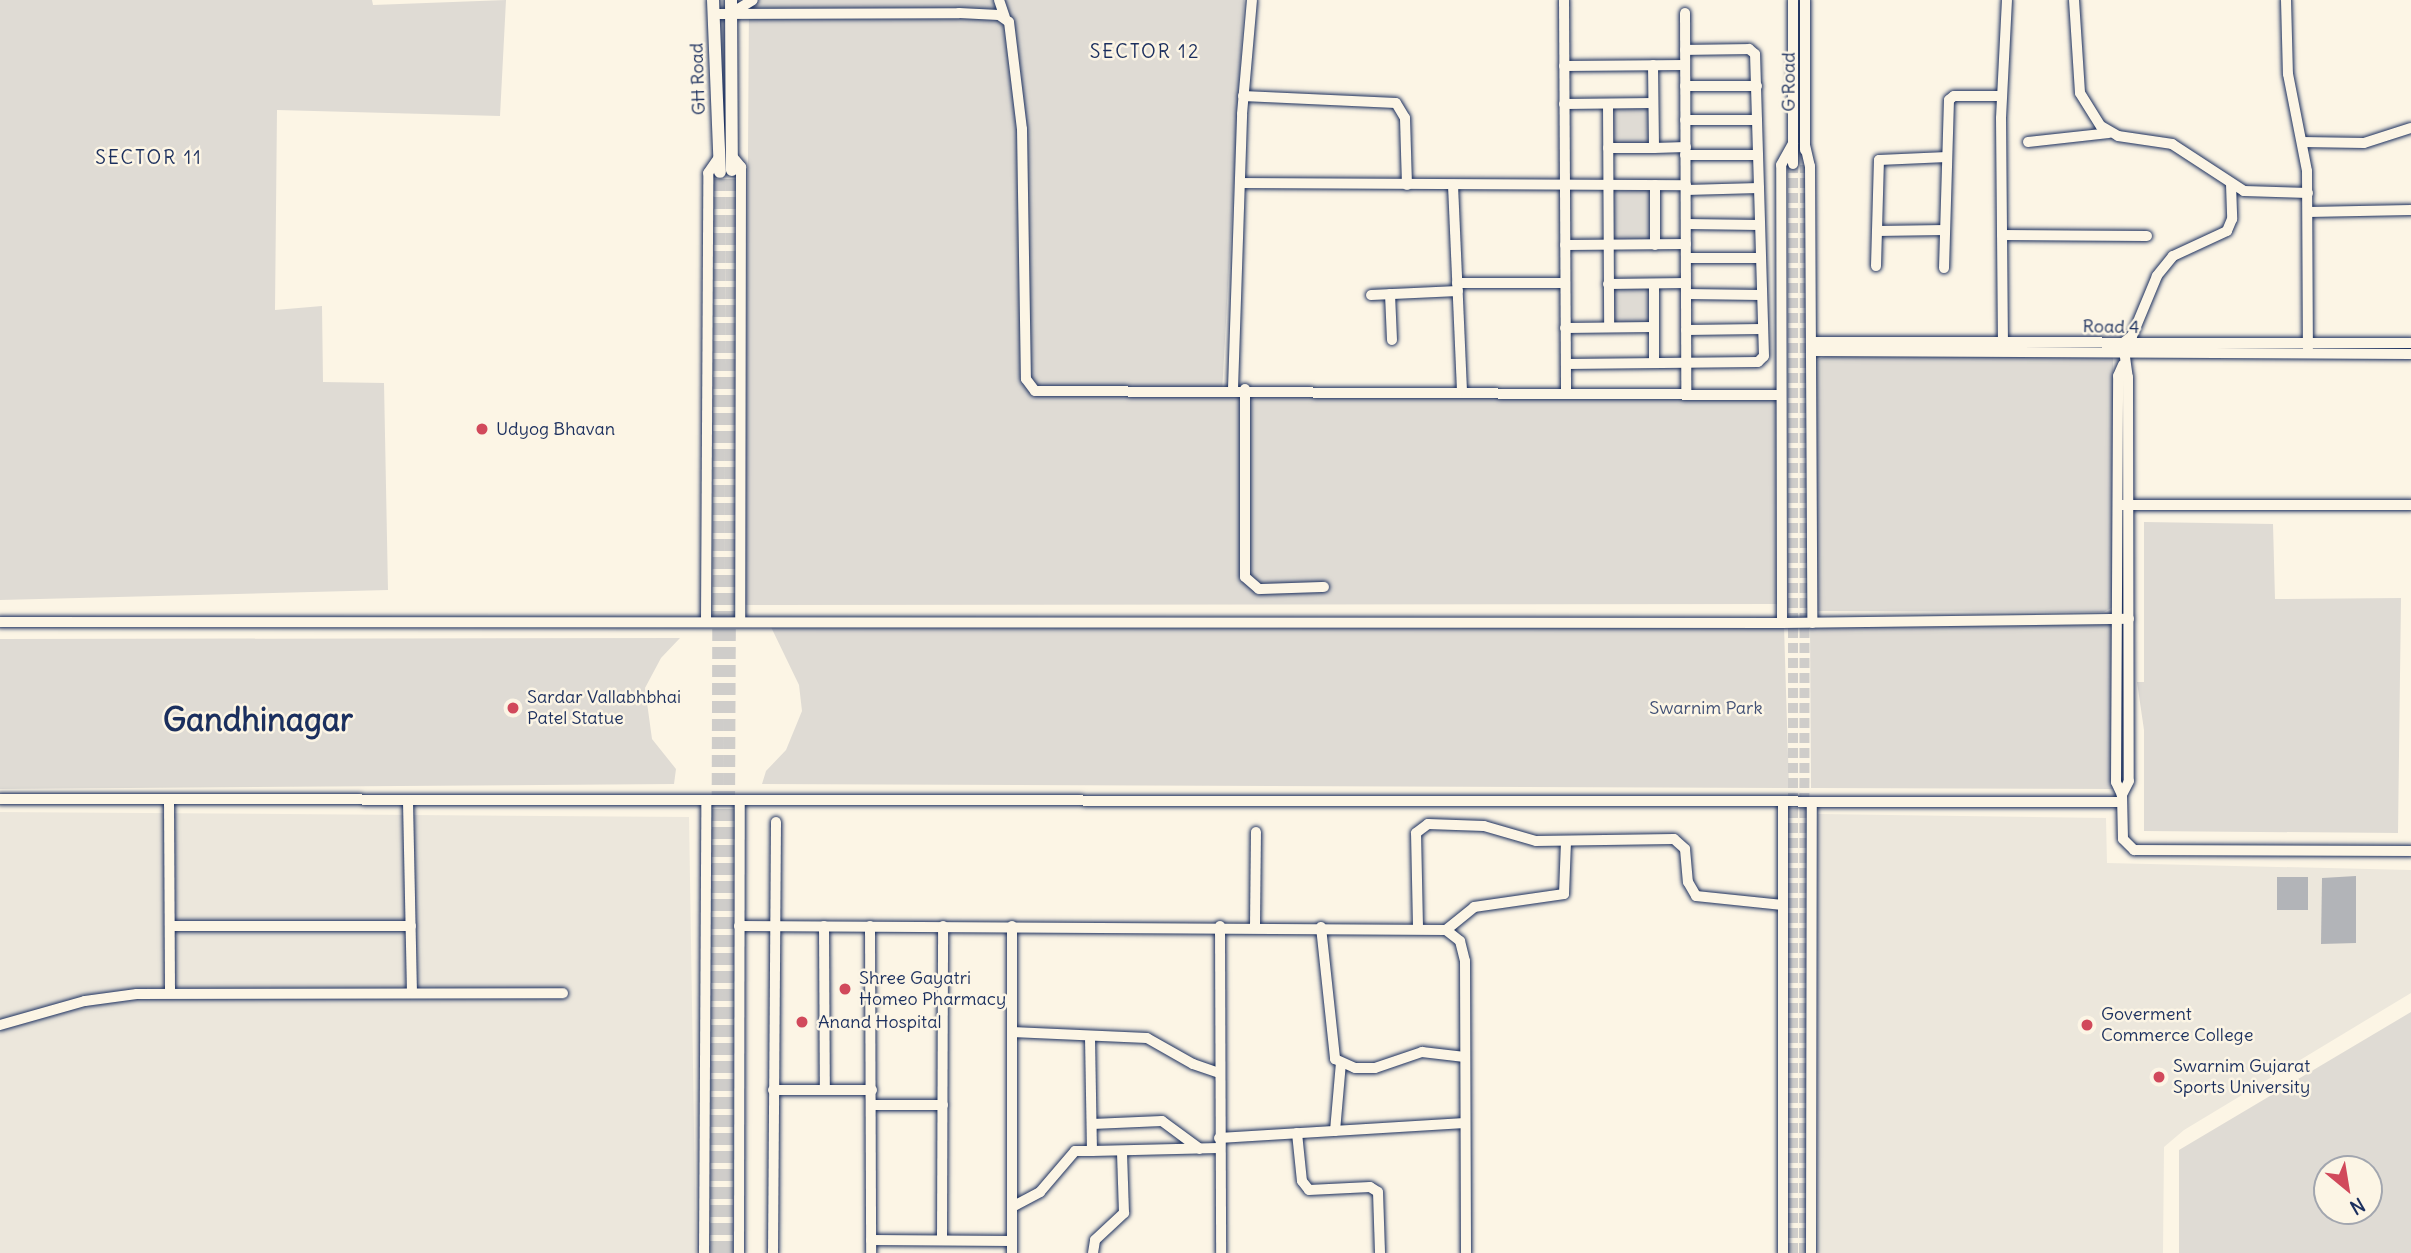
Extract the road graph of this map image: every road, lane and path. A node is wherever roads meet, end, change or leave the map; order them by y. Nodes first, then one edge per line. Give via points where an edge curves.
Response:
1 (713, 0) edge
2 (753, 0) edge
3 (999, 0) edge
4 (1252, 0) edge
5 (1564, 0) edge
6 (1793, 0) edge
7 (1805, 0) edge
8 (2007, 0) edge
9 (2074, 0) edge
10 (2286, 0) edge
11 (731, 7) edge
12 (1685, 13) dead end
13 (713, 14) junction
14 (1005, 17) junction
15 (1685, 50) junction
16 (1653, 65) junction
17 (1685, 65) junction
18 (1564, 66) junction
19 (1685, 86) junction
20 (1757, 86) junction
21 (1243, 96) junction
22 (2001, 96) junction
23 (1653, 103) junction
24 (1564, 104) junction
25 (1608, 104) junction
26 (1685, 120) junction
27 (1757, 120) junction
28 (2411, 128) edge
29 (2109, 133) junction
30 (2028, 142) dead end
31 (2302, 142) junction
32 (1793, 143) junction
33 (1805, 145) junction
34 (1608, 148) junction
35 (1654, 148) junction
36 (1685, 151) junction
37 (1758, 155) junction
38 (725, 156) junction
39 (1947, 157) junction
40 (1793, 164) tunnel mouth
41 (1805, 165) tunnel mouth
42 (726, 171) tunnel mouth
43 (1240, 183) junction
44 (2231, 184) junction
45 (1407, 185) junction
46 (1453, 185) junction
47 (1654, 185) junction
48 (1565, 186) junction
49 (1608, 186) junction
50 (1686, 188) junction
51 (1759, 188) junction
52 (2308, 193) junction
53 (2411, 211) edge
54 (2308, 212) junction
55 (1686, 224) junction
56 (1760, 225) junction
57 (1945, 230) junction
58 (1877, 231) junction
59 (2002, 235) junction
60 (2147, 236) dead end
61 (1686, 244) junction
62 (1565, 245) junction
63 (1608, 245) junction
64 (1655, 245) junction
65 (1686, 258) junction
66 (1760, 258) junction
67 (1876, 266) dead end
68 (1944, 268) dead end
69 (1565, 283) junction
70 (1608, 284) junction
71 (1654, 284) junction
72 (1458, 287) junction
73 (1686, 289) junction
74 (1390, 294) junction
75 (1371, 295) dead end
76 (1761, 295) junction
77 (1609, 327) junction
78 (1654, 327) junction
79 (1565, 328) junction
80 (1762, 329) junction
81 (1686, 330) junction
82 (1392, 340) dead end
83 (2411, 343) edge
84 (2003, 345) junction
85 (1811, 346) junction
86 (2123, 348) junction
87 (2308, 348) junction
88 (2411, 354) edge
89 (1654, 363) junction
90 (1686, 363) junction
91 (1566, 364) junction
92 (1233, 389) junction
93 (1245, 389) junction
94 (1462, 391) junction
95 (1566, 391) junction
96 (1686, 391) junction
97 (1781, 395) junction
98 (2123, 505) junction
99 (2411, 505) edge
100 (1324, 587) dead end
101 (2129, 619) junction
102 (2117, 620) junction
103 (706, 621) junction
104 (740, 621) junction
105 (0, 622) edge
106 (1782, 623) junction
107 (1812, 623) junction
108 (2122, 798) junction
109 (0, 799) edge
110 (169, 800) junction
111 (408, 802) junction
112 (706, 802) junction
113 (740, 802) junction
114 (1783, 802) junction
115 (1812, 802) junction
116 (776, 822) dead end
117 (1256, 832) dead end
118 (1566, 841) junction
119 (2411, 851) edge
120 (1783, 905) junction
121 (172, 926) junction
122 (411, 926) junction
123 (739, 926) junction
124 (774, 926) junction
125 (824, 926) junction
126 (870, 926) junction
127 (943, 926) junction
128 (1012, 926) junction
129 (1220, 926) junction
130 (1255, 926) junction
131 (1321, 927) junction
132 (1418, 927) junction
133 (1446, 930) junction
134 (412, 991) junction
135 (170, 993) junction
136 (563, 993) dead end
137 (0, 1025) edge
138 (1012, 1032) junction
139 (1090, 1037) junction
140 (1465, 1057) junction
141 (1341, 1063) junction
142 (1219, 1073) junction
143 (773, 1090) junction
144 (825, 1090) junction
145 (872, 1090) junction
146 (872, 1105) junction
147 (943, 1105) junction
148 (1465, 1123) junction
149 (1091, 1124) junction
150 (1335, 1131) junction
151 (1297, 1133) junction
152 (1219, 1143) junction
153 (1200, 1149) junction
154 (1092, 1151) junction
155 (1122, 1153) junction
156 (1012, 1206) junction
157 (871, 1240) junction
158 (942, 1241) junction
159 (1012, 1241) junction
160 (704, 1253) edge
161 (739, 1253) edge
162 (773, 1253) edge
163 (871, 1253) edge
164 (1012, 1253) edge
165 (1093, 1253) edge
166 (1221, 1253) edge
167 (1380, 1253) edge
168 (1466, 1253) edge
169 (1783, 1253) edge
170 (1811, 1253) edge

1 - 13 main road, GH Road
2 - 11 street
3 - 14 street
4 - 21 street
5 - 18 street
6 - 32 street, G Road
7 - 33 street, G Road
8 - 22 street
9 - 29 street via 2080,93
10 - 31 street via 2288,74
11 - 13 street
11 - 14 street
11 - 38 main road, GH Road
12 - 15 street
13 - 38 main road, GH Road
14 - 92 street via 1015,39 1022,130 1026,379 1030,386 1042,393
15 - 17 street
15 - 20 street via 1749,49 1756,58
16 - 17 street
16 - 18 street
16 - 23 street
17 - 19 street
18 - 24 street
19 - 20 street
19 - 26 street
20 - 27 street
21 - 43 street
21 - 45 street via 1396,103 1405,118
22 - 39 street via 1951,97
22 - 59 street
23 - 25 street
23 - 35 street
24 - 25 street
24 - 48 street
25 - 34 street
26 - 27 street
26 - 36 street
27 - 37 street
28 - 31 street via 2364,143
29 - 30 street
29 - 44 street via 2172,144
31 - 52 street
32 - 40 street, G Road
32 - 97 street via 1781,165
33 - 41 street, G Road
33 - 85 street via 1811,166
34 - 35 street
34 - 49 street
35 - 36 street
36 - 37 street
36 - 50 street
37 - 51 street
38 - 42 main road
38 - 103 street via 708,173
38 - 104 street via 741,167
39 - 57 street
39 - 58 street via 1879,160
43 - 45 street
43 - 92 street
44 - 52 street via 2253,193
44 - 86 street via 2232,219 2227,230 2173,256 2157,276
45 - 46 street
46 - 48 street
46 - 72 street
47 - 49 street
47 - 50 street
47 - 64 street
48 - 49 street
48 - 62 street
49 - 63 street
50 - 51 street
50 - 55 street
51 - 56 street
52 - 54 street
53 - 54 street
54 - 87 street
55 - 56 street
55 - 61 street
56 - 66 street
57 - 58 street
57 - 68 street
58 - 67 street
59 - 60 street
59 - 84 street
61 - 64 street
61 - 65 street
62 - 63 street
62 - 69 street
63 - 64 street
63 - 70 street
65 - 66 street
65 - 73 street
66 - 76 street
69 - 72 street
69 - 79 street
70 - 71 street
70 - 77 street
71 - 73 street
71 - 78 street
72 - 74 street
72 - 94 street
73 - 76 street
73 - 81 street
74 - 75 street
74 - 82 street
76 - 80 street
77 - 78 street
77 - 79 street
78 - 89 street
79 - 91 street
80 - 81 street
80 - 90 street via 1764,356 1758,362
81 - 90 street
83 - 87 street, Road 4
84 - 85 street, Road 4
84 - 86 street, Road 4
85 - 107 street
86 - 87 street, Road 4
86 - 98 street via 2118,376
87 - 88 street, Road 4
89 - 90 street
89 - 91 street
90 - 96 street
91 - 95 street
92 - 93 street
93 - 94 street
93 - 100 street via 1247,583 1259,589
94 - 95 street
95 - 96 street
96 - 97 street
97 - 106 street
98 - 99 street
98 - 101 street
98 - 102 street
101 - 102 street
101 - 108 street via 2129,781
102 - 107 street
102 - 108 street via 2116,782
103 - 104 street
103 - 105 street
104 - 106 street
106 - 107 street
108 - 115 street
108 - 119 street via 2123,839 2134,850
109 - 110 street
110 - 111 street
110 - 121 street
111 - 112 street
111 - 122 street
112 - 113 street
112 - 160 street
113 - 114 street
113 - 123 street
114 - 115 street
114 - 120 street
115 - 170 street
116 - 124 street
117 - 130 street
118 - 120 street via 1674,839 1685,849 1688,882 1696,895
118 - 132 street via 1536,841 1476,825 1421,826 1416,833
118 - 133 street via 1564,894 1474,907
120 - 169 street
121 - 122 street
121 - 135 street
122 - 134 street
123 - 124 street
123 - 161 street
124 - 125 street
124 - 143 street
125 - 126 street
125 - 144 street
126 - 127 street
126 - 145 street
127 - 128 street
127 - 147 street
128 - 129 street
128 - 138 street
129 - 130 street
129 - 142 street
130 - 131 street
131 - 132 street
131 - 141 street via 1330,1038 1335,1059
132 - 133 street
133 - 140 street via 1464,951
134 - 135 street
134 - 136 street
135 - 137 street via 85,1001
138 - 139 street
138 - 156 street
139 - 142 street via 1156,1040 1193,1064
139 - 149 street
140 - 141 street via 1422,1052 1375,1068
140 - 148 street
141 - 150 street
142 - 152 street
143 - 144 street
143 - 162 street
144 - 145 street
145 - 146 street
146 - 147 street
146 - 157 street
147 - 158 street
148 - 150 street
148 - 168 street
149 - 153 street via 1162,1121
149 - 154 street
150 - 151 street
151 - 152 street
151 - 167 street via 1302,1181 1308,1190 1370,1187 1378,1192
152 - 153 street
152 - 166 street
153 - 155 street
154 - 155 street
154 - 156 street via 1074,1151 1040,1192
155 - 165 street via 1124,1213 1095,1240
156 - 159 street
157 - 158 street
157 - 163 street
158 - 159 street
159 - 164 street

